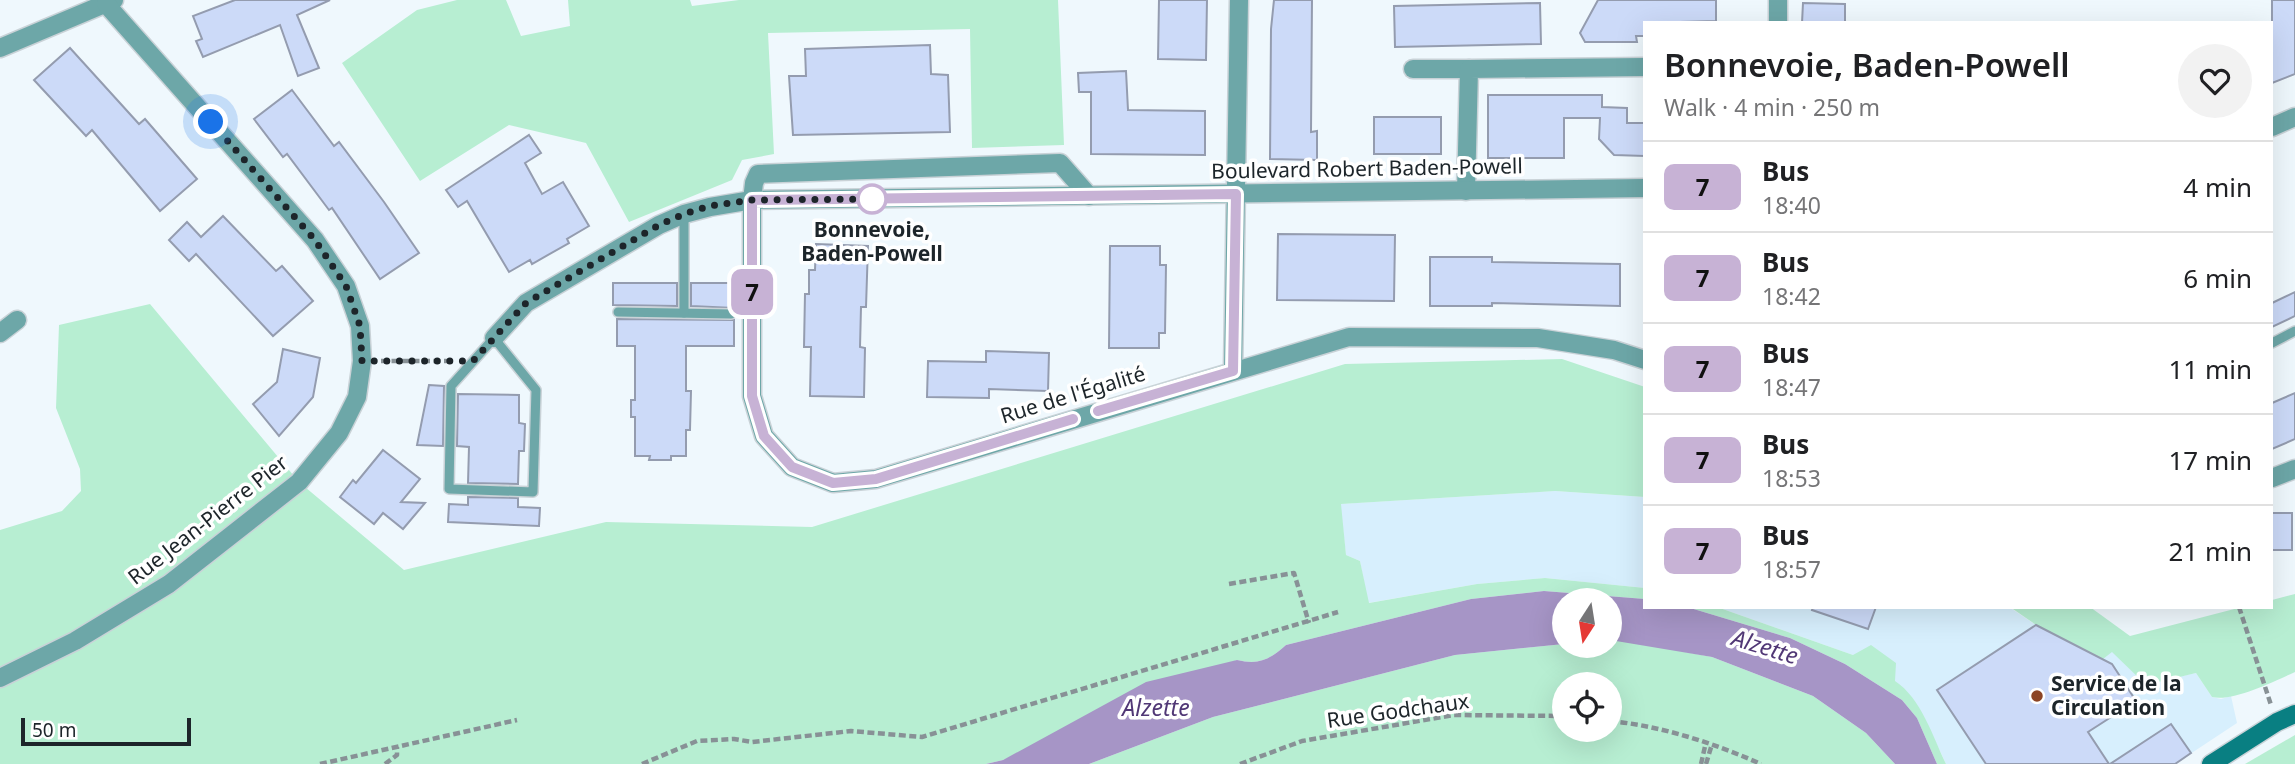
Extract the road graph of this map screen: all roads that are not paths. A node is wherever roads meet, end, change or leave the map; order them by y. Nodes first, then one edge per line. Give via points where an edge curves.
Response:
1 (1239, 0) edge
2 (1778, 0) edge
3 (110, 2) edge
4 (1778, 21) edge
5 (0, 48) edge
6 (1643, 67) edge
7 (1413, 69) dead end
8 (1469, 69) junction
9 (2295, 117) edge
10 (2273, 127) edge
11 (1643, 188) edge
12 (1466, 191) junction
13 (1236, 194) junction
14 (1089, 196) junction
15 (752, 200) junction
16 (684, 214) junction
17 (618, 312) dead end
18 (684, 313) junction
19 (732, 314) dead end
20 (17, 320) dead end
21 (2295, 331) edge
22 (0, 333) edge
23 (494, 338) junction
24 (2273, 342) edge
25 (1643, 359) edge
26 (1233, 371) junction
27 (2295, 470) edge
28 (2273, 478) edge
29 (0, 678) edge
30 (2295, 714) edge
31 (2211, 764) edge

1 - 13 street
2 - 4 street
3 - 5 street
3 - 29 street, Rue Jean-Pierre Pier via 315,240 346,286 360,326 357,397 339,433 299,482 170,584 75,641
6 - 8 street
7 - 8 street
8 - 12 street
9 - 10 street
11 - 12 street, Boulevard Robert Baden-Powell
12 - 13 street, Boulevard Robert Baden-Powell
13 - 14 street, Boulevard Robert Baden-Powell
13 - 26 street
14 - 15 street, Boulevard Robert Baden-Powell
14 - 15 street via 1060,163 758,174
15 - 16 street, Boulevard Robert Baden-Powell
15 - 26 street, Rue de l'Égalité via 752,396 764,436 792,467 833,483 876,479
16 - 18 lane
16 - 23 street, Boulevard Robert Baden-Powell via 526,303
17 - 18 lane
18 - 19 lane
20 - 22 street
21 - 24 lane
23 - 23 lane via 536,390 533,492 449,489 451,386
25 - 26 street, Rue de l'Égalité via 1538,338 1349,337
27 - 28 street
30 - 31 main road

